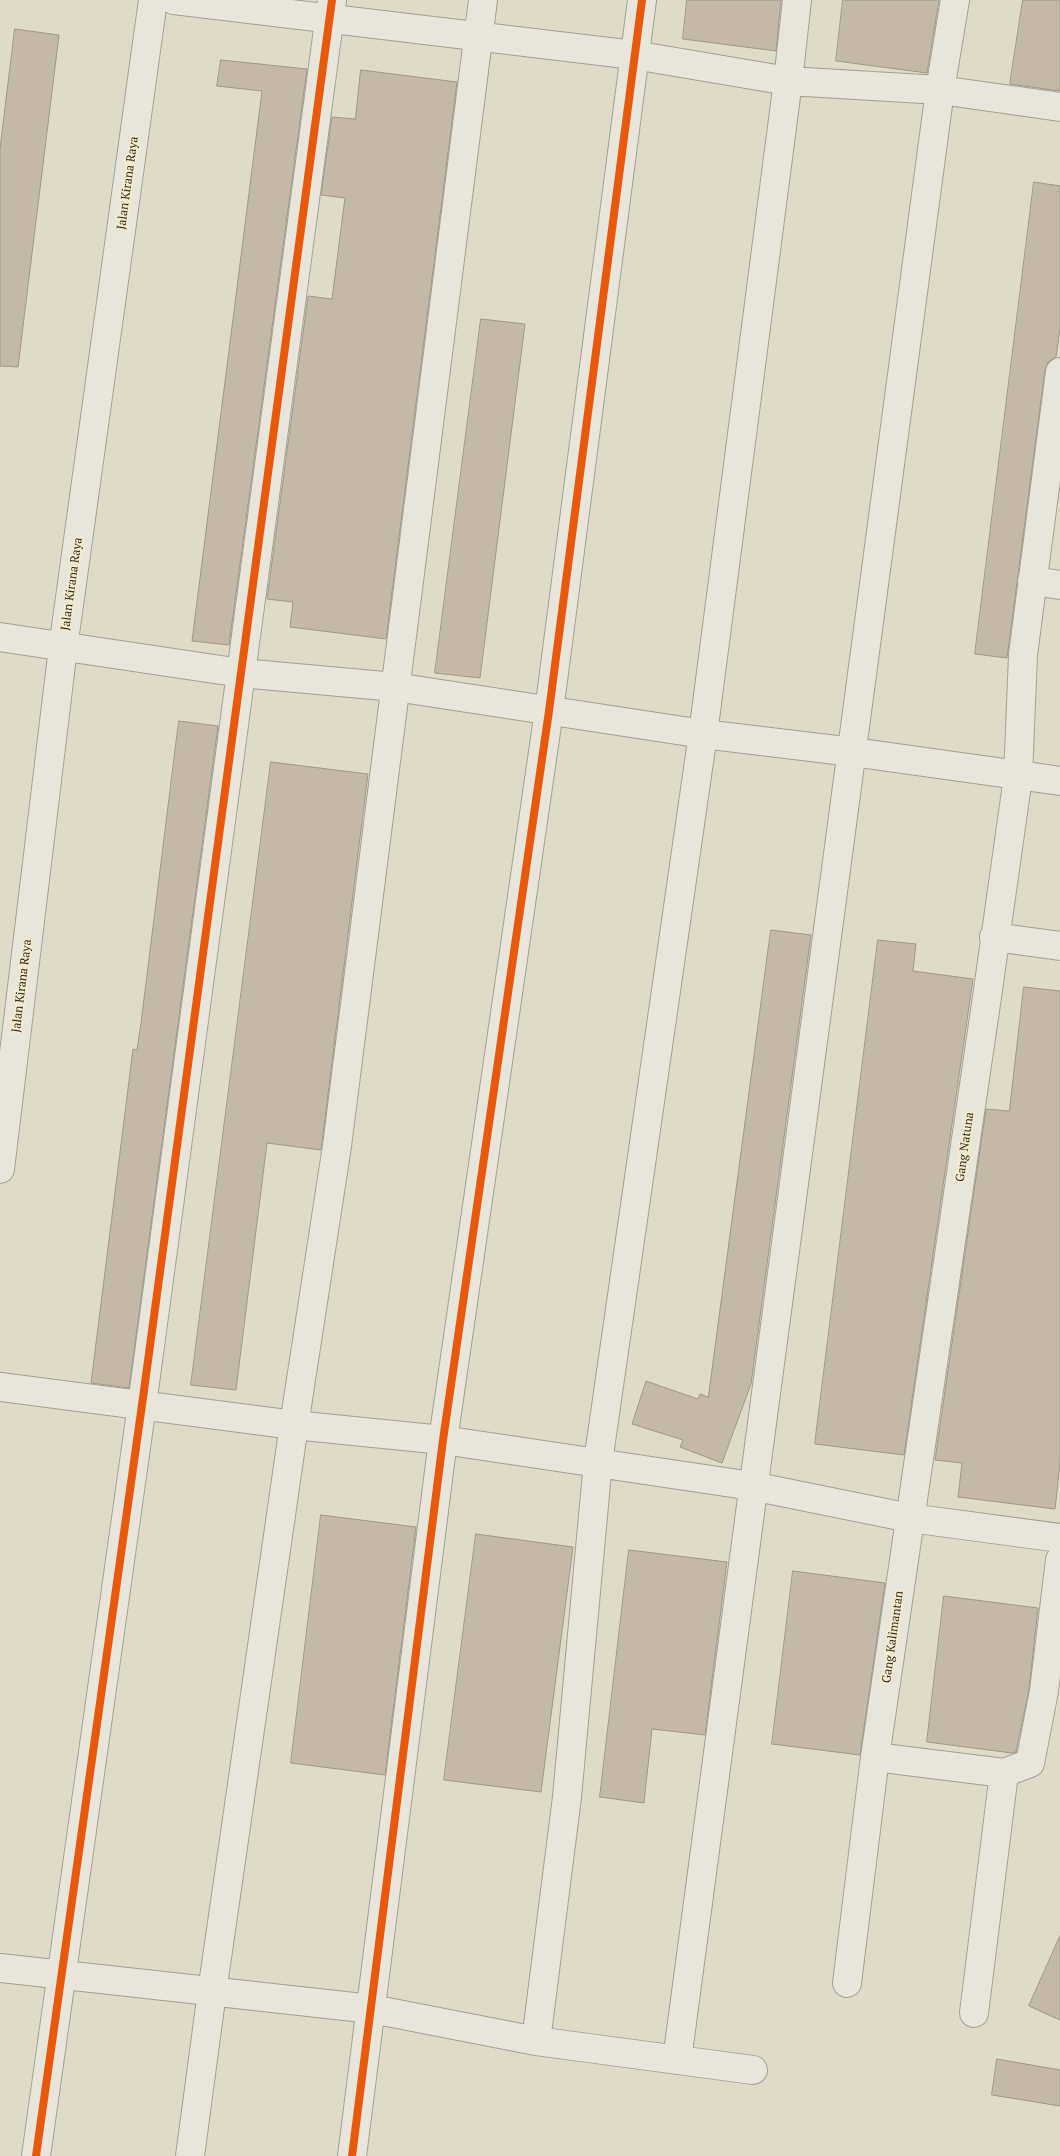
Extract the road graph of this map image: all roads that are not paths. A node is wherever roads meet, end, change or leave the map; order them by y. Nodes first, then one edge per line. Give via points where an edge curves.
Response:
1 (153, 0) edge
2 (174, 0) edge
3 (484, 0) edge
4 (642, 0) edge
5 (797, 0) edge
6 (955, 0) edge
7 (330, 9) edge
8 (478, 36) junction
9 (634, 55) junction
10 (788, 81) junction
11 (940, 90) junction
12 (1060, 107) edge
13 (1060, 372) edge
14 (1056, 427) edge
15 (1032, 581) junction
16 (1060, 585) edge
17 (0, 637) edge
18 (63, 648) junction
19 (240, 672) junction
20 (395, 687) junction
21 (549, 711) junction
22 (703, 734) junction
23 (853, 752) junction
24 (1018, 777) junction
25 (1060, 781) edge
26 (994, 937) junction
27 (1060, 946) edge
28 (0, 1169) edge
29 (0, 1388) edge
30 (142, 1405) junction
31 (294, 1425) junction
32 (443, 1440) junction
33 (598, 1462) junction
34 (752, 1486) junction
35 (910, 1518) junction
36 (1060, 1538) edge
37 (1060, 1560) edge
38 (875, 1757) junction
39 (1004, 1774) junction
40 (0, 1968) edge
41 (61, 1976) junction
42 (847, 1983) dead end
43 (212, 1992) junction
44 (372, 2010) junction
45 (974, 2013) dead end
46 (536, 2041) junction
47 (676, 2060) junction
48 (753, 2070) dead end
49 (36, 2156) edge
50 (190, 2156) edge
51 (352, 2156) edge

1 - 18 street, Jalan Kirana Raya
2 - 7 street
3 - 8 street
4 - 9 street
5 - 10 street
6 - 11 street
7 - 8 street
7 - 19 street
8 - 9 street
8 - 20 street
9 - 10 street
9 - 21 street
10 - 11 street
10 - 22 street
11 - 12 street
11 - 23 street
13 - 14 street, Gang Natuna
14 - 15 street, Gang Natuna
15 - 16 street
15 - 24 street, Gang Natuna via 1023,655
17 - 18 street
18 - 19 street
18 - 28 street, Jalan Kirana Raya
19 - 20 street
19 - 30 street
20 - 21 street
20 - 31 street via 337,1146
21 - 22 street
21 - 32 street
22 - 23 street
22 - 33 street
23 - 24 street
23 - 34 street
24 - 25 street
24 - 26 street, Gang Natuna
26 - 27 street
26 - 35 street, Gang Natuna
29 - 30 street
30 - 31 street
30 - 41 street
31 - 32 street
31 - 43 street
32 - 33 street
32 - 44 street
33 - 34 street
33 - 46 street via 566,1797
34 - 35 street
34 - 47 street
35 - 36 street
35 - 38 street, Gang Kalimantan
37 - 39 street via 1044,1691 1030,1763
38 - 39 street
38 - 42 street, Gang Kalimantan
39 - 45 street
40 - 41 street
41 - 43 street
41 - 49 street
43 - 44 street
43 - 50 street
44 - 46 street
44 - 51 street
46 - 47 street
47 - 48 street

